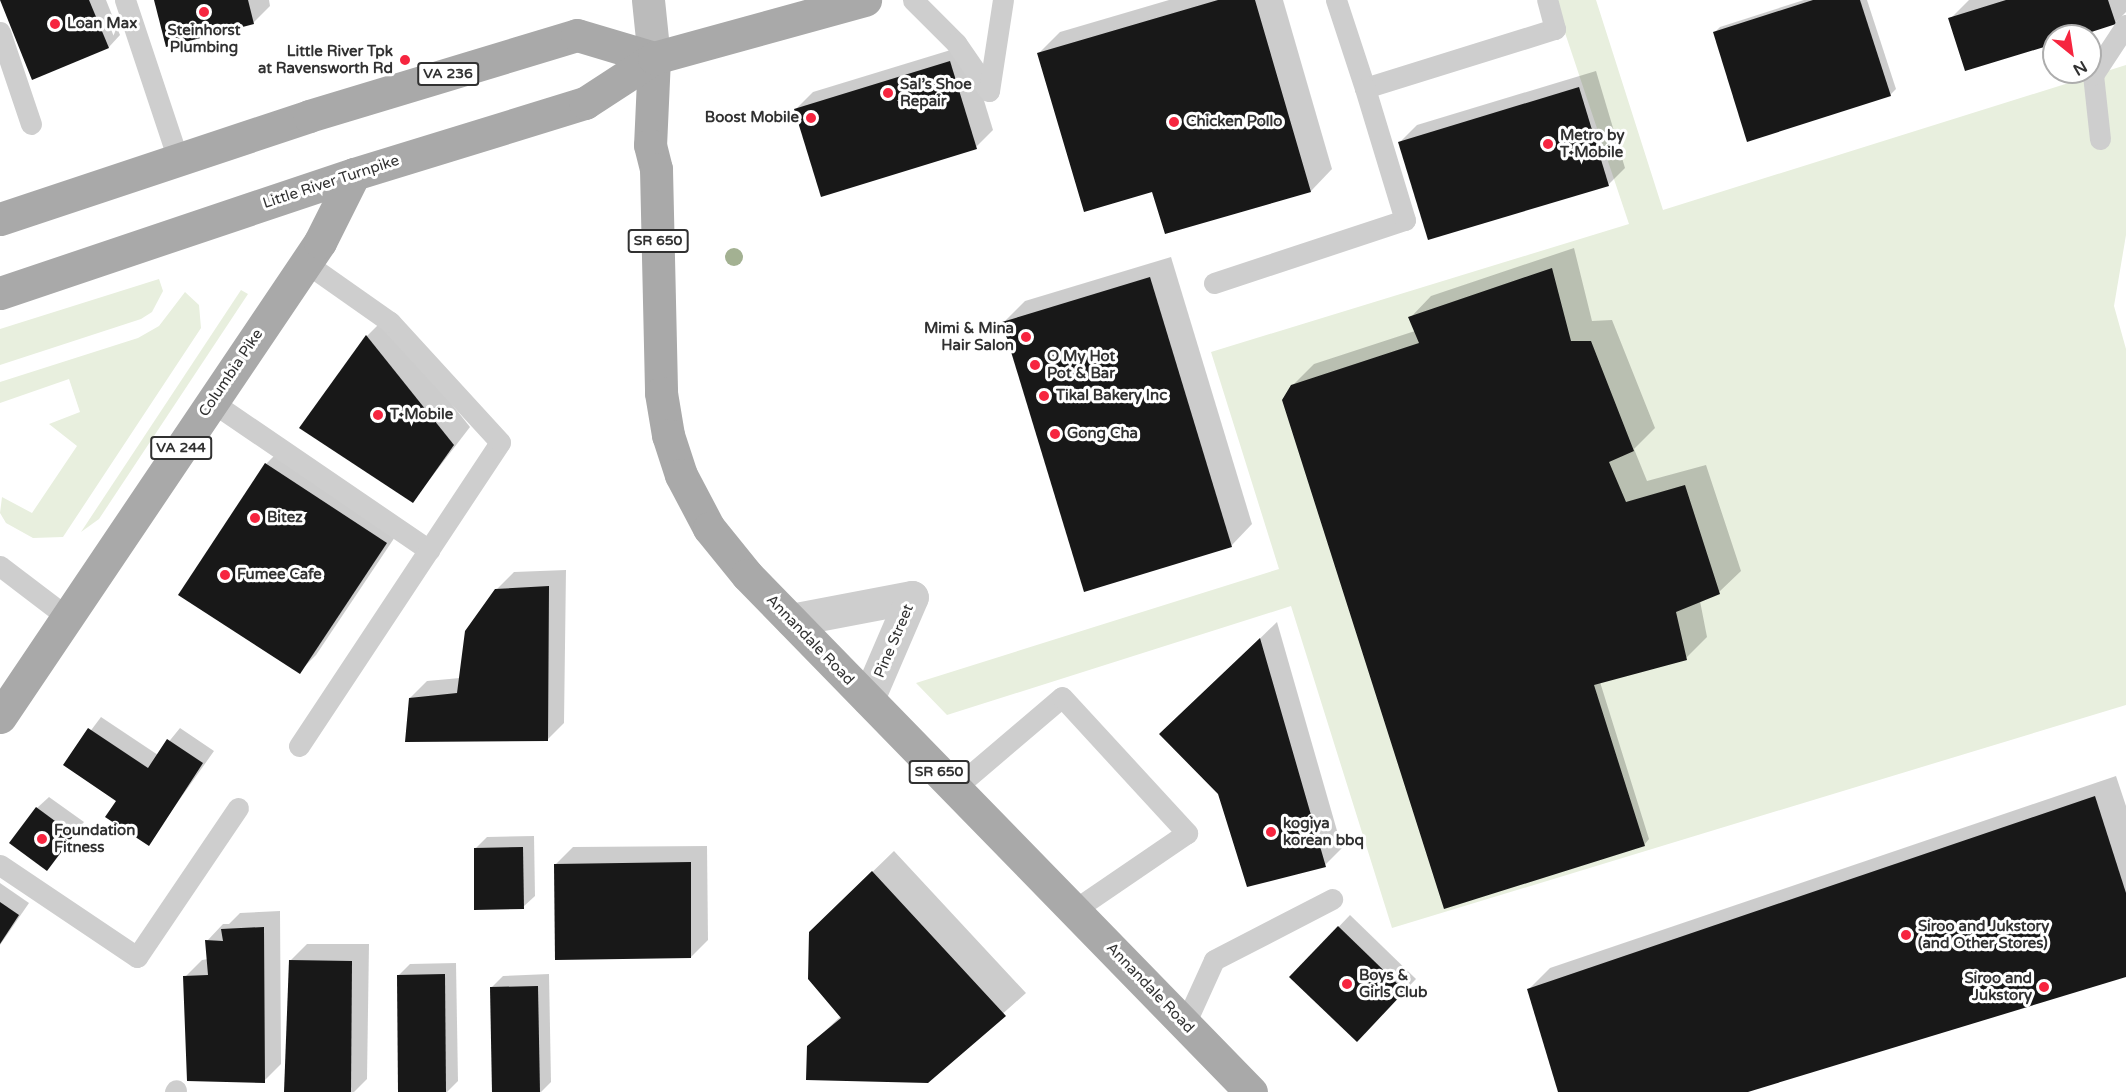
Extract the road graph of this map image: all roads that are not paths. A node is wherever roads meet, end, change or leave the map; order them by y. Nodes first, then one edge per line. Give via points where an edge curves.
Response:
1 (125, 0) edge
2 (648, 0) edge
3 (865, 0) edge
4 (913, 0) edge
5 (1003, 0) edge
6 (1336, 0) edge
7 (1547, 0) edge
8 (2126, 25) edge
9 (0, 32) edge
10 (654, 58) junction
11 (1365, 88) junction
12 (31, 124) dead end
13 (2100, 139) dead end
14 (178, 159) junction
15 (354, 174) junction
16 (0, 219) edge
17 (306, 263) junction
18 (1214, 283) dead end
19 (0, 293) edge
20 (212, 402) junction
21 (429, 550) junction
22 (0, 566) edge
23 (67, 617) junction
24 (791, 620) junction
25 (868, 699) junction
26 (0, 717) edge
27 (299, 746) dead end
28 (955, 788) junction
29 (238, 808) dead end
30 (0, 865) edge
31 (1332, 898) dead end
32 (1074, 910) junction
33 (1185, 1024) junction
34 (1251, 1092) edge

1 - 14 lane
2 - 10 main road
3 - 10 main road, Little River Turnpike
4 - 5 lane via 956,43 989,91
6 - 11 lane
7 - 11 lane via 1555,29
8 - 13 lane via 2093,75
9 - 12 lane
10 - 14 main road, VA 236 via 577,35
10 - 15 main road, Little River Turnpike via 585,103
10 - 24 main road, Annandale Road / SR 650 via 650,145 656,169 661,393 668,435 681,475 709,528
11 - 18 lane via 1405,220
14 - 16 main road, VA 236
15 - 17 main road, Columbia Pike / VA 244
15 - 19 main road, Little River Turnpike
17 - 20 main road, Columbia Pike / VA 244
17 - 21 lane via 390,322 500,442
20 - 21 lane
20 - 23 main road, Columbia Pike / VA 244
21 - 27 lane
22 - 23 lane
23 - 26 main road, Columbia Pike / VA 244
24 - 25 main road, Annandale Road / SR 650
24 - 25 street, Pine Street via 912,597
25 - 28 main road, Annandale Road / SR 650
28 - 32 main road, Annandale Road / SR 650
28 - 32 lane via 1062,697 1186,833
29 - 30 lane via 137,957
31 - 33 lane via 1214,960
32 - 33 main road, Annandale Road / SR 650
33 - 34 main road, Annandale Road / SR 650

